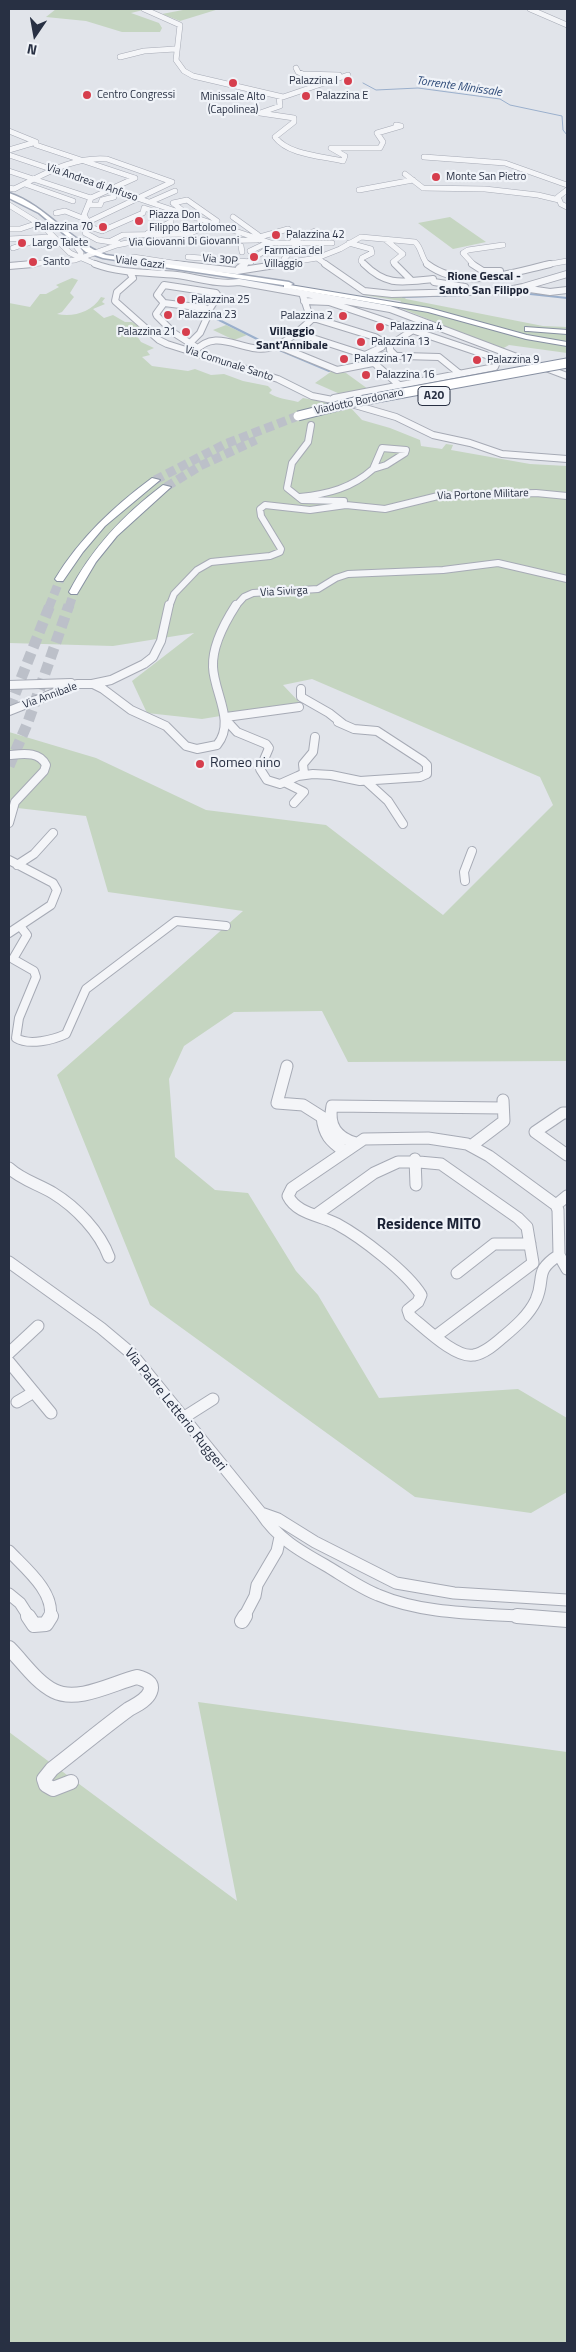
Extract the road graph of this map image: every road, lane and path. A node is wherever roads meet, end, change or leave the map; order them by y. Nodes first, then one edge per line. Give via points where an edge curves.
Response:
1 (144, 9) edge
2 (530, 9) edge
3 (567, 25) edge
4 (175, 49) junction
5 (120, 57) dead end
6 (296, 68) dead end
7 (279, 97) junction
8 (396, 125) dead end
9 (9, 130) edge
10 (36, 142) junction
11 (9, 150) edge
12 (9, 155) edge
13 (424, 158) dead end
14 (81, 160) junction
15 (9, 171) edge
16 (56, 171) junction
17 (405, 174) dead end
18 (36, 180) junction
19 (413, 180) junction
20 (25, 184) junction
21 (567, 185) edge
22 (11, 188) edge
23 (110, 189) junction
24 (359, 190) dead end
25 (567, 190) edge
26 (175, 191) dead end
27 (102, 193) junction
28 (124, 194) junction
29 (111, 196) junction
30 (9, 197) edge
31 (91, 198) junction
32 (139, 199) junction
33 (73, 200) dead end
34 (559, 200) junction
35 (152, 203) junction
36 (9, 205) edge
37 (88, 205) junction
38 (567, 207) edge
39 (144, 208) junction
40 (56, 213) dead end
41 (191, 216) junction
42 (233, 217) dead end
43 (86, 222) junction
44 (38, 223) junction
45 (212, 223) junction
46 (114, 227) junction
47 (163, 228) dead end
48 (9, 229) edge
49 (228, 229) junction
50 (288, 229) dead end
51 (315, 231) dead end
52 (145, 234) junction
53 (179, 234) junction
54 (130, 235) junction
55 (52, 237) junction
56 (11, 239) edge
57 (44, 239) junction
58 (258, 239) junction
59 (76, 242) junction
60 (269, 243) junction
61 (289, 243) junction
62 (298, 243) junction
63 (317, 243) junction
64 (332, 243) dead end
65 (350, 244) junction
66 (503, 245) dead end
67 (118, 246) junction
68 (243, 247) junction
69 (10, 249) edge
70 (250, 251) dead end
71 (94, 253) junction
72 (310, 254) dead end
73 (188, 257) dead end
74 (320, 257) junction
75 (79, 258) junction
76 (284, 259) dead end
77 (567, 261) edge
78 (251, 262) junction
79 (152, 264) junction
80 (109, 265) junction
81 (429, 265) junction
82 (9, 266) edge
83 (130, 272) junction
84 (567, 274) edge
85 (410, 279) dead end
86 (241, 280) junction
87 (433, 281) junction
88 (287, 286) junction
89 (465, 287) dead end
90 (522, 287) junction
91 (567, 290) edge
92 (440, 293) junction
93 (303, 296) junction
94 (164, 303) junction
95 (403, 306) junction
96 (428, 308) junction
97 (209, 310) junction
98 (310, 317) junction
99 (413, 330) junction
100 (294, 332) junction
101 (567, 332) edge
102 (190, 343) junction
103 (567, 343) edge
104 (276, 345) junction
105 (567, 348) edge
106 (195, 350) junction
107 (365, 355) junction
108 (396, 356) junction
109 (373, 363) junction
110 (567, 363) edge
111 (567, 367) edge
112 (548, 370) junction
113 (567, 372) edge
114 (460, 374) junction
115 (567, 376) edge
116 (567, 380) edge
117 (399, 385) junction
118 (331, 400) junction
119 (304, 422) junction
120 (567, 459) edge
121 (372, 470) junction
122 (151, 482) tunnel mouth
123 (163, 489) tunnel mouth
124 (567, 496) edge
125 (300, 497) junction
126 (369, 508) junction
127 (60, 579) tunnel mouth
128 (567, 579) edge
129 (74, 592) tunnel mouth
130 (77, 684) junction
131 (92, 684) junction
132 (9, 685) edge
133 (301, 689) dead end
134 (299, 707) dead end
135 (9, 711) edge
136 (226, 718) junction
137 (338, 722) dead end
138 (347, 727) junction
139 (315, 737) dead end
140 (9, 755) edge
141 (298, 776) junction
142 (366, 781) junction
143 (286, 783) junction
144 (294, 803) dead end
145 (9, 823) edge
146 (403, 824) dead end
147 (53, 833) dead end
148 (472, 851) dead end
149 (9, 860) edge
150 (17, 865) junction
151 (465, 881) dead end
152 (20, 926) junction
153 (226, 926) dead end
154 (9, 933) edge
155 (287, 1066) dead end
156 (567, 1113) edge
157 (356, 1143) junction
158 (471, 1146) junction
159 (344, 1151) junction
160 (567, 1155) edge
161 (416, 1161) junction
162 (9, 1168) edge
163 (416, 1185) dead end
164 (567, 1196) edge
165 (556, 1205) junction
166 (317, 1214) junction
167 (559, 1231) junction
168 (530, 1244) junction
169 (567, 1246) edge
170 (560, 1255) junction
171 (109, 1257) dead end
172 (9, 1262) edge
173 (567, 1269) edge
174 (458, 1272) dead end
175 (38, 1326) dead end
176 (436, 1336) junction
177 (9, 1353) edge
178 (9, 1362) edge
179 (34, 1392) junction
180 (213, 1399) dead end
181 (17, 1402) dead end
182 (51, 1413) dead end
183 (183, 1418) junction
184 (261, 1513) junction
185 (280, 1537) junction
186 (9, 1551) edge
187 (465, 1593) junction
188 (9, 1594) edge
189 (567, 1600) edge
190 (464, 1612) junction
191 (567, 1620) edge
192 (242, 1621) dead end
193 (9, 1648) edge
194 (71, 1782) dead end

1 - 4 street via 180,25
2 - 3 street
4 - 5 street
4 - 7 street via 179,68 189,75 257,89
6 - 7 street via 304,74 348,75 291,96
7 - 8 street via 279,106 260,113 294,118 294,122 276,137 283,147 299,152 343,161 344,155 331,148 380,148 383,142 377,133 401,126
9 - 10 street
10 - 11 street
10 - 14 street via 36,145
12 - 16 street, Via Andrea di Anfuso
13 - 21 street via 509,164
14 - 16 street
14 - 23 street via 135,178
14 - 32 street via 105,158 172,181
15 - 18 street
16 - 18 street
16 - 23 street, Via Andrea di Anfuso
17 - 19 street
18 - 20 street
18 - 31 street
19 - 24 street
19 - 34 street via 423,188 485,188
20 - 22 street
20 - 33 street
23 - 27 street
23 - 28 street, Via Andrea di Anfuso
25 - 34 street via 560,194
26 - 35 street
27 - 29 street
27 - 31 street
28 - 29 street
28 - 32 street, Via Andrea di Anfuso
29 - 37 street via 102,200 100,205
30 - 59 main road, Viale Gazzi via 41,212
31 - 37 street
32 - 35 street, Via Andrea di Anfuso
32 - 43 street
34 - 38 street
35 - 39 street
35 - 41 street, Via Andrea di Anfuso
36 - 44 street
37 - 43 street
39 - 46 street via 142,213
39 - 52 street via 171,217 171,222
40 - 43 street via 65,211
41 - 45 street, Via Andrea di Anfuso
41 - 49 street via 173,203 187,200
42 - 58 street via 258,234
43 - 46 street via 102,231
43 - 67 street via 87,234
44 - 48 street
44 - 55 street
45 - 49 street, Via Andrea di Anfuso
45 - 53 street via 189,234
46 - 54 street
47 - 53 street
49 - 58 street, Via Andrea di Anfuso
50 - 58 street
51 - 61 street
52 - 53 street
52 - 54 street
54 - 67 street via 114,238
55 - 57 street
55 - 75 street
56 - 57 street
56 - 69 street
57 - 69 street
58 - 60 street, Via Giovanni Di Giovanni
58 - 68 street, Via Giovanni Di Giovanni
59 - 67 street via 97,248
59 - 71 main road, Viale Gazzi
59 - 75 street via 75,247 81,253
60 - 61 street, Via Giovanni Di Giovanni
60 - 70 street
60 - 78 street via 269,248
61 - 62 street, Via Giovanni Di Giovanni
62 - 63 street, Via Giovanni Di Giovanni
62 - 76 street
63 - 64 street, Via Giovanni Di Giovanni
63 - 72 street
65 - 74 street
65 - 81 street via 355,238 366,236 416,242
65 - 85 street via 372,240 390,242 402,254 393,262
65 - 87 street via 372,251 361,260 382,281
66 - 77 street via 463,253 475,268 484,272 560,258
67 - 68 street, Via Giovanni Di Giovanni
67 - 68 street, Via Giovanni Di Giovanni via 234,240
67 - 71 street
67 - 79 street via 133,257
67 - 79 street via 107,254
71 - 75 street
71 - 79 main road, Viale Gazzi via 107,261
73 - 78 street, Via 30P
74 - 79 street via 234,271
74 - 92 street via 369,293
75 - 80 street
75 - 82 street
77 - 81 street via 484,280 454,277
78 - 79 street via 233,269
79 - 80 street
79 - 86 main road, Viale Gazzi
79 - 88 main road, Viale Gazzi
80 - 83 street
81 - 87 street
83 - 86 street via 177,275 222,284
83 - 106 street, Via Comunale Santo via 133,278 117,292 116,302 159,340
84 - 90 street
86 - 88 main road, Viale Gazzi
87 - 89 street
87 - 92 street
88 - 93 street
88 - 95 highway
88 - 96 highway
90 - 91 street via 550,292
90 - 92 street
93 - 98 street
93 - 99 street
93 - 112 street via 387,310
93 - 112 street via 390,308
94 - 97 street
94 - 97 street via 157,295 158,291 164,285 180,286 216,293 218,296
94 - 102 street via 157,316 170,330
95 - 103 highway via 526,337
95 - 105 highway via 510,341 542,348
96 - 101 highway via 525,329
96 - 103 highway
97 - 102 street via 204,329
98 - 100 street via 310,321
98 - 107 street via 383,342 382,347
99 - 108 street via 390,345
99 - 114 street via 486,355 497,362 493,368
100 - 104 street
100 - 107 street
102 - 106 street
104 - 106 street via 258,349 212,340
104 - 109 street via 335,369 345,370
106 - 118 street, Via Comunale Santo via 312,396
107 - 108 street
107 - 109 street
108 - 114 street via 438,357
109 - 117 street
110 - 119 highway, Viadotto Bordonaro / A20, bridge via 354,402
111 - 112 street
112 - 115 street
112 - 116 street
113 - 119 highway, Viadotto Bordonaro / A20
114 - 117 street
117 - 118 street
118 - 120 street, Via Comunale Santo via 393,416 437,436 502,454
119 - 125 street via 308,442 290,467 287,488
121 - 121 street via 382,448 406,450 386,465
121 - 125 street via 360,481 339,490
122 - 127 highway via 96,528
123 - 129 highway via 109,537
124 - 126 street, Via Portone Militare via 536,493 438,496 390,509
125 - 126 street via 357,503
126 - 131 street, Via Portone Militare via 346,505 310,510 265,505 260,509 261,516 281,549 278,554 211,562 197,570 174,594 161,641 150,660 112,680
128 - 136 street, Via Sivirga via 492,563 443,570 348,574 318,589 249,594 235,606 213,660 214,679
130 - 131 street, Via Annibale
130 - 132 street
130 - 135 street, Via Annibale
131 - 136 street via 132,711 166,726 190,748 206,749 219,745 223,740
133 - 138 street via 301,698
134 - 136 street
136 - 143 street via 237,732 267,744 261,773 270,782
137 - 138 street
138 - 142 street via 377,731 423,761 428,770 420,777
139 - 141 street via 313,752 303,764 304,773
140 - 145 street via 35,754 46,765 15,802
141 - 142 street via 321,774
141 - 143 street
142 - 146 street via 388,801
143 - 144 street via 304,792
147 - 150 street via 34,854
148 - 151 street via 464,872
149 - 150 street
150 - 152 street via 53,883 57,890 51,905
152 - 153 street via 28,935 13,959 34,971 36,977 19,1018 16,1038 33,1041 66,1034 86,989 176,920
152 - 154 street
155 - 159 street via 277,1103 303,1105 322,1117 329,1140
156 - 160 street via 535,1132
157 - 158 street via 378,1137 447,1139
157 - 158 street via 346,1142 334,1132 330,1118 332,1106 503,1104 504,1121
157 - 159 street
158 - 165 street
159 - 166 street via 292,1188 288,1196 290,1203 298,1208
161 - 163 street
161 - 166 street via 398,1162 374,1173
161 - 168 street via 441,1164 518,1218 527,1227
162 - 171 street via 18,1177 59,1198 99,1236
164 - 165 street
165 - 167 street
166 - 176 street via 338,1224 414,1283 422,1295 408,1310 410,1316
167 - 169 street
167 - 170 street
168 - 174 street via 494,1244
168 - 176 street via 533,1263
170 - 173 street
170 - 176 street via 544,1265 538,1295 527,1315 482,1352 475,1355 458,1353
172 - 183 street, Via Padre Letterio Ruggeri via 126,1348
175 - 177 street
178 - 179 street
179 - 181 street
179 - 182 street
180 - 183 street
183 - 184 street, Via Padre Letterio Ruggeri
184 - 185 street, Via Padre Letterio Ruggeri
184 - 187 street, Via Padre Letterio Ruggeri via 278,1519 383,1578 432,1590
185 - 190 street, Via Padre Letterio Ruggeri via 307,1556 387,1599 420,1608
185 - 192 street
186 - 188 street via 47,1596 51,1606 50,1619 46,1624 34,1625 20,1603
187 - 189 street, Via Padre Letterio Ruggeri
187 - 190 street
190 - 191 street, Via Padre Letterio Ruggeri
193 - 194 street via 51,1688 63,1694 77,1694 137,1677 150,1684 147,1697 52,1769 44,1779 46,1786 53,1789

